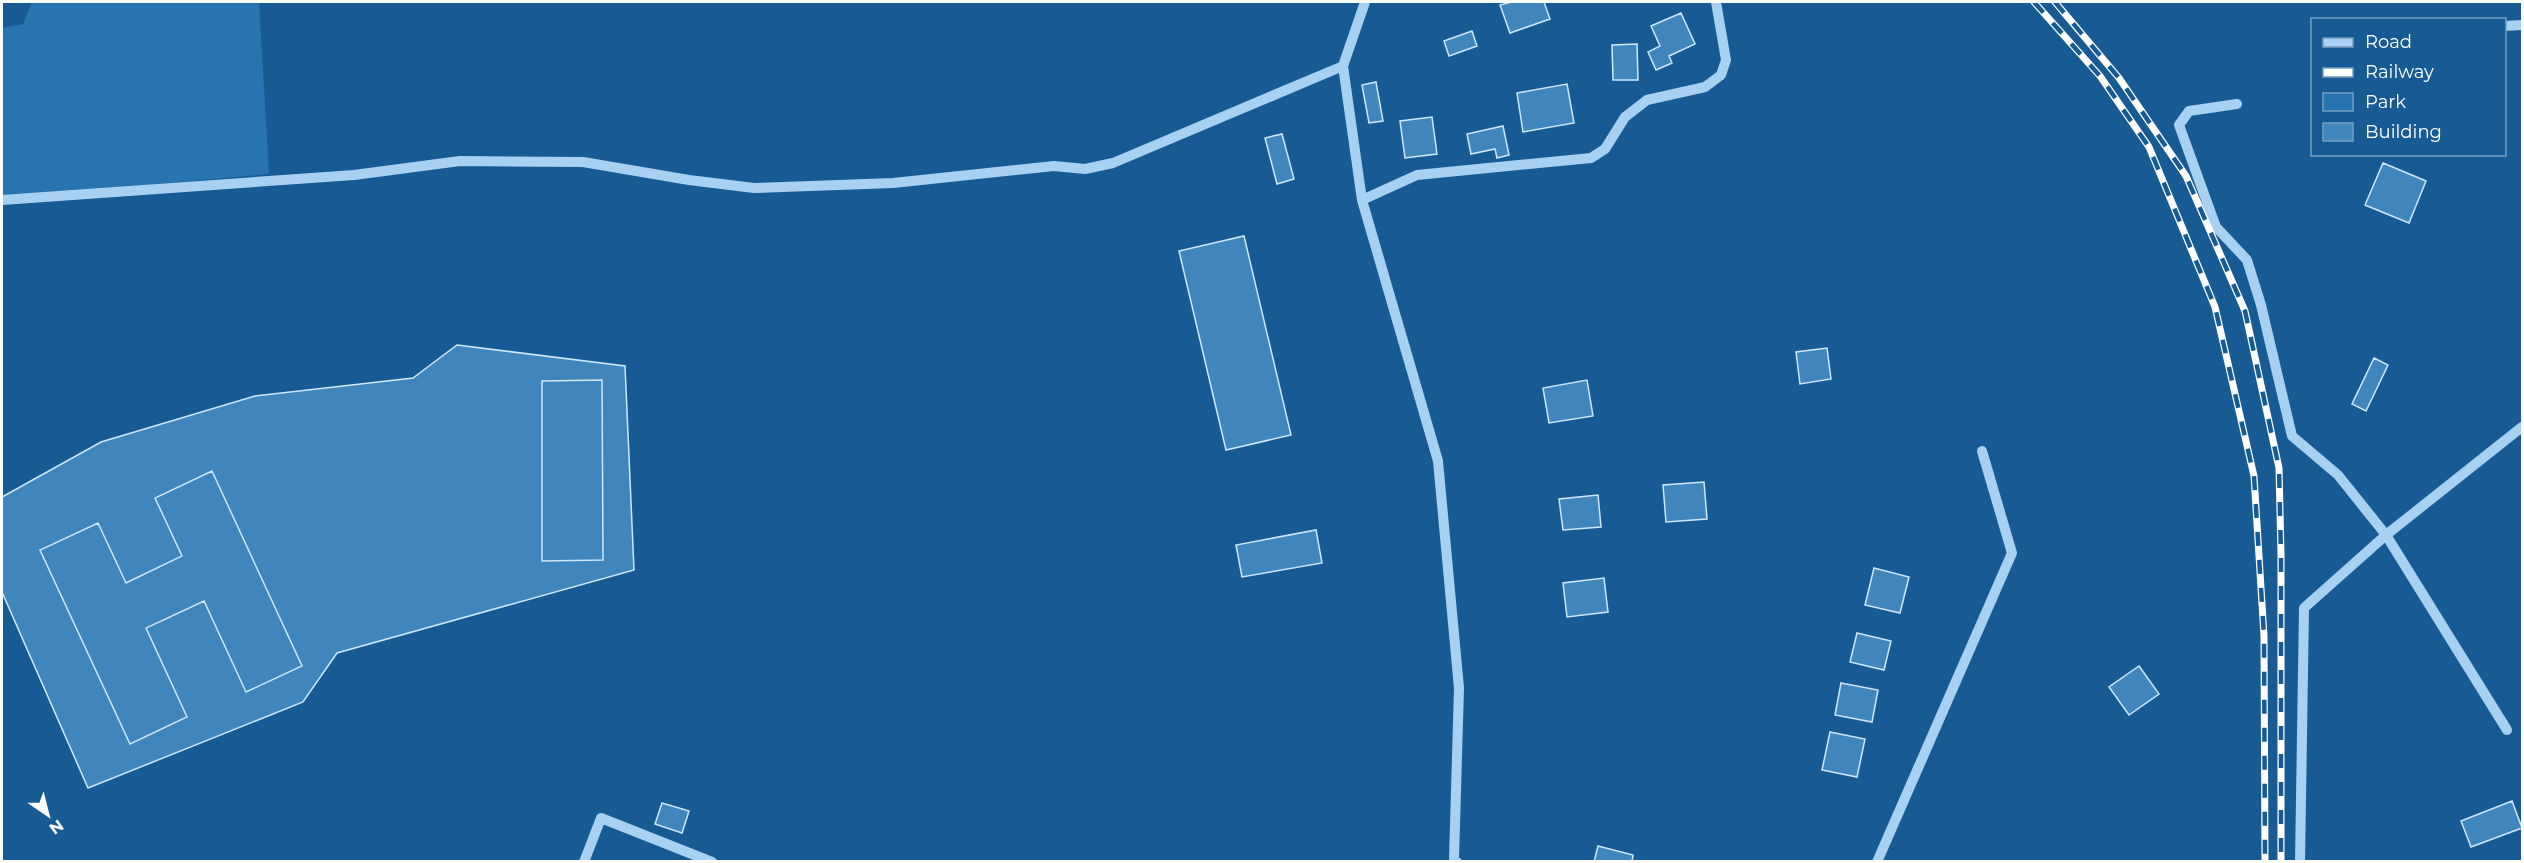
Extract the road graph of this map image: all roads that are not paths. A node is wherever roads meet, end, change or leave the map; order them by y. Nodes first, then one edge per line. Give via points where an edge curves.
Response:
1 (1365, 2) edge
2 (1716, 2) edge
3 (2523, 25) edge
4 (2506, 26) edge
5 (1343, 66) junction
6 (2237, 104) dead end
7 (2, 200) edge
8 (1362, 200) junction
9 (2523, 427) edge
10 (1982, 451) dead end
11 (2386, 534) junction
12 (2507, 730) dead end
13 (584, 861) edge
14 (712, 861) edge
15 (1457, 861) edge
16 (1877, 861) edge
17 (2300, 861) edge

1 - 5 street
2 - 8 street via 1726,60 1721,75 1705,87 1647,100 1625,117 1605,148 1591,158 1417,175
3 - 4 street
5 - 7 street via 1113,164 1085,169 1054,166 893,183 754,188 583,162 459,162 354,175
5 - 8 street
6 - 11 street via 2189,111 2179,125 2216,227 2247,260 2292,436 2338,475
8 - 15 street via 1438,461 1459,687 1454,859
9 - 11 street
10 - 16 street via 2012,553
11 - 12 street
11 - 17 street via 2304,608
13 - 14 street via 601,818

